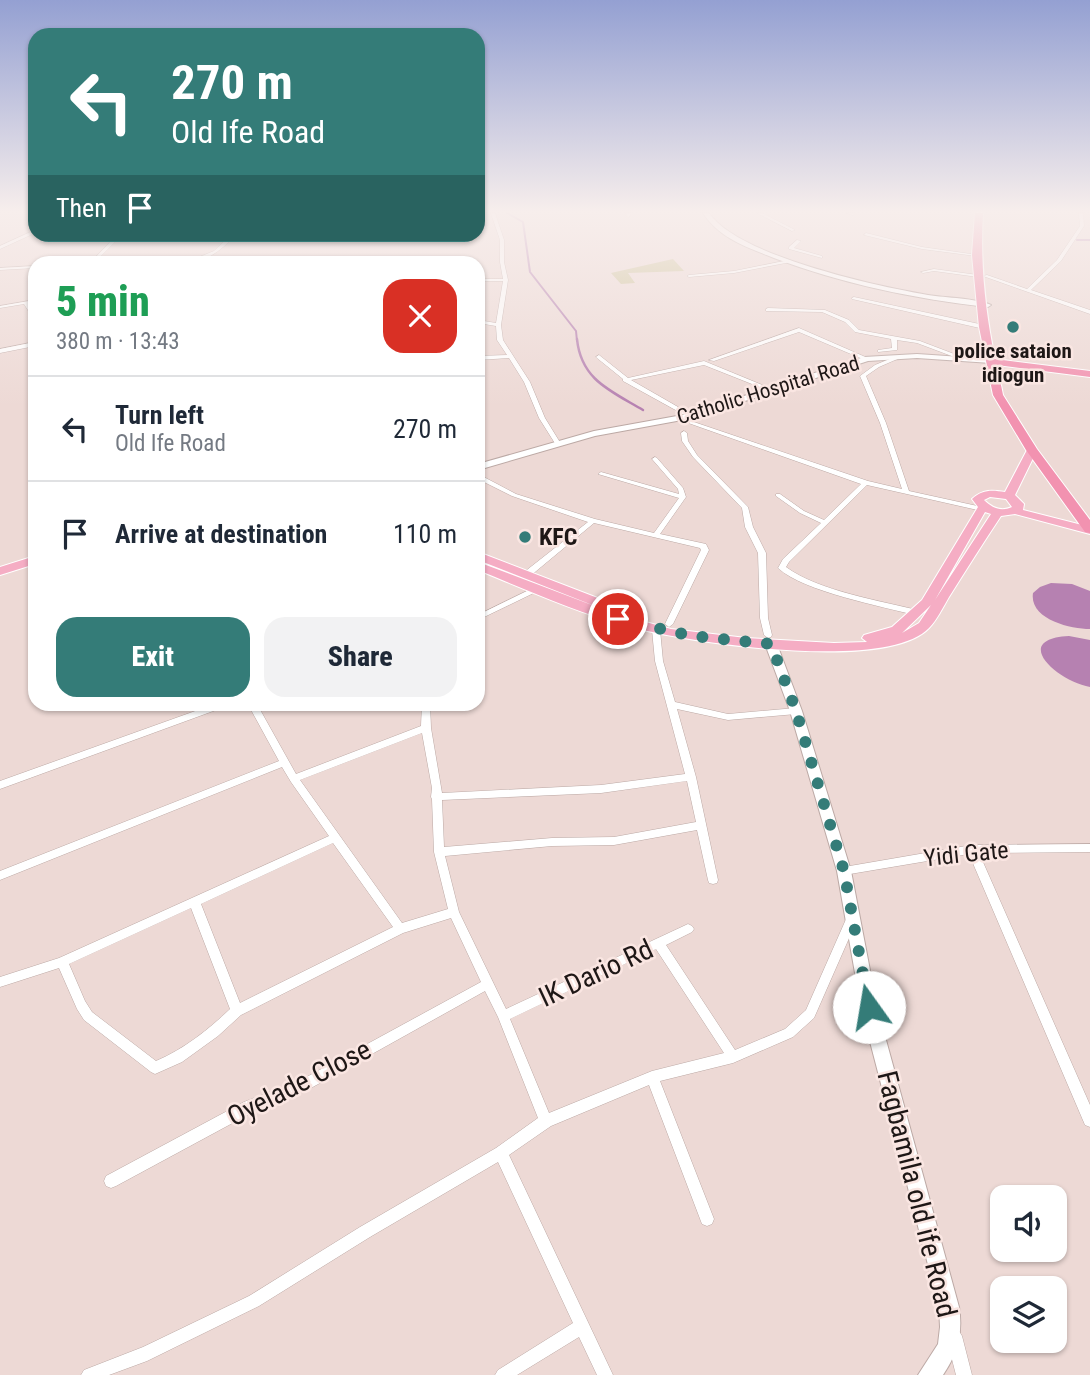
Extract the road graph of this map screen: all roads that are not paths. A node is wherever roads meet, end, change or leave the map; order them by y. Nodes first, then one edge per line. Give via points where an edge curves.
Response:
1 (842, 277) edge
2 (982, 277) edge
3 (986, 277) edge
4 (1042, 277) edge
5 (485, 279) edge
6 (506, 280) joint
7 (1029, 290) junction
8 (854, 298) dead end
9 (28, 302) edge
10 (25, 303) junction
11 (985, 304) junction
12 (0, 307) edge
13 (28, 307) edge
14 (768, 310) dead end
15 (1090, 312) edge
16 (485, 323) edge
17 (498, 325) junction
18 (984, 327) junction
19 (894, 339) junction
20 (28, 345) edge
21 (0, 351) edge
22 (880, 351) dead end
23 (509, 356) junction
24 (899, 356) junction
25 (599, 357) dead end
26 (485, 358) edge
27 (867, 359) junction
28 (712, 360) dead end
29 (967, 360) junction
30 (993, 361) junction
31 (1032, 368) junction
32 (1090, 376) edge
33 (625, 380) junction
34 (1003, 380) junction
35 (774, 391) junction
36 (690, 416) junction
37 (680, 419) junction
38 (684, 433) dead end
39 (558, 444) junction
40 (1032, 450) junction
41 (655, 459) dead end
42 (485, 465) edge
43 (601, 474) dead end
44 (485, 480) edge
45 (866, 484) junction
46 (906, 492) junction
47 (778, 495) dead end
48 (683, 497) junction
49 (1014, 504) junction
50 (983, 508) junction
51 (998, 513) junction
52 (593, 521) junction
53 (825, 523) junction
54 (1089, 525) edge
55 (655, 536) junction
56 (28, 555) edge
57 (485, 559) edge
58 (28, 562) edge
59 (0, 564) edge
60 (485, 569) edge
61 (0, 572) edge
62 (527, 575) junction
63 (536, 590) junction
64 (576, 601) junction
65 (918, 613) junction
66 (485, 615) edge
67 (662, 627) junction
68 (770, 639) junction
69 (670, 704) junction
70 (204, 711) edge
71 (258, 711) edge
72 (426, 711) edge
73 (796, 711) junction
74 (426, 728) junction
75 (285, 762) junction
76 (691, 776) junction
77 (295, 779) junction
78 (0, 785) edge
79 (436, 797) junction
80 (701, 825) junction
81 (336, 837) junction
82 (1090, 848) edge
83 (972, 849) junction
84 (439, 852) junction
85 (844, 871) junction
86 (0, 876) edge
87 (713, 880) dead end
88 (194, 901) junction
89 (454, 912) junction
90 (852, 918) junction
91 (400, 929) junction
92 (688, 929) dead end
93 (659, 944) junction
94 (62, 962) junction
95 (0, 982) edge
96 (486, 985) junction
97 (237, 1011) junction
98 (503, 1016) junction
99 (733, 1057) junction
100 (652, 1077) junction
101 (1090, 1120) edge
102 (546, 1121) junction
103 (502, 1153) junction
104 (111, 1181) dead end
105 (707, 1219) dead end
106 (581, 1327) junction
107 (952, 1327) junction
108 (89, 1375) edge
109 (503, 1375) edge
110 (605, 1375) edge
111 (929, 1375) edge
112 (964, 1375) edge

1 - 11 street via 884,290
2 - 11 highway
3 - 7 street
4 - 7 street
5 - 6 street
6 - 17 street
7 - 15 street
8 - 18 street
9 - 10 street
10 - 12 street
10 - 13 street
11 - 18 highway
11 - 30 highway
14 - 19 street via 824,311 855,330
16 - 17 street
17 - 23 street
18 - 30 highway
19 - 22 street via 895,349
19 - 29 street via 937,347
20 - 21 street
23 - 26 street
23 - 39 street
24 - 27 street, Catholic Hospital Road
24 - 29 street, Catholic Hospital Road
24 - 46 street via 863,376
25 - 33 street
27 - 28 street via 799,330
27 - 35 street, Catholic Hospital Road
29 - 30 street, Catholic Hospital Road
30 - 31 highway
30 - 34 highway
30 - 40 highway via 998,395
31 - 32 highway
31 - 34 highway
33 - 35 street via 704,363
33 - 36 street
34 - 54 highway
35 - 36 street, Catholic Hospital Road
36 - 37 street, Catholic Hospital Road
37 - 39 street, Catholic Hospital Road
37 - 45 street
38 - 68 street via 695,456 745,508 762,553 764,618
39 - 42 street, Catholic Hospital Road
40 - 49 main road
40 - 54 highway
41 - 48 street
43 - 48 street
44 - 52 street via 514,495
45 - 46 street
45 - 53 street
46 - 50 street
47 - 53 street
48 - 55 street
49 - 50 main road via 984,494 978,499
49 - 51 main road
49 - 54 main road
50 - 51 main road
50 - 65 main road
51 - 68 main road via 924,626 908,638 862,647
52 - 55 street
52 - 62 street
53 - 65 street via 782,568 819,585
55 - 67 street via 697,544 705,550
56 - 59 main road
57 - 62 main road
58 - 61 main road
60 - 63 main road
62 - 64 main road
63 - 64 main road
63 - 66 street
64 - 67 main road
65 - 68 main road via 897,630 870,638
67 - 68 main road via 743,643
67 - 69 street via 659,661
68 - 73 street, Fagbamila old ife Road
69 - 73 street via 728,717
69 - 76 street
70 - 78 street
71 - 75 street
72 - 74 street
73 - 85 street, Fagbamila old ife Road
74 - 77 street
74 - 79 street
75 - 77 street
75 - 86 street
76 - 79 street via 601,789
76 - 80 street
77 - 81 street
79 - 84 street
80 - 84 street via 614,841
80 - 87 street
81 - 88 street
81 - 91 street
82 - 83 street, Yidi Gate
83 - 85 street, Yidi Gate
83 - 101 street
84 - 89 street
85 - 90 street, Fagbamila old ife Road
88 - 94 street
88 - 97 street
89 - 91 street
89 - 96 street
90 - 99 street via 810,1014 789,1033
90 - 107 street, Fagbamila old ife Road via 869,1007
91 - 97 street
92 - 93 street, IK Dario Rd
93 - 98 street, IK Dario Rd
93 - 99 street
94 - 95 street
94 - 97 street via 89,1016 155,1068 178,1058
96 - 98 street
96 - 104 street, Oyelade Close via 307,1084 249,1107
98 - 102 street
99 - 100 street
100 - 102 street
100 - 105 street
102 - 103 street
103 - 106 street
103 - 108 street via 254,1301 148,1353
106 - 109 street
106 - 110 street
107 - 111 street, Fagbamila old ife Road via 944,1357
107 - 112 street

